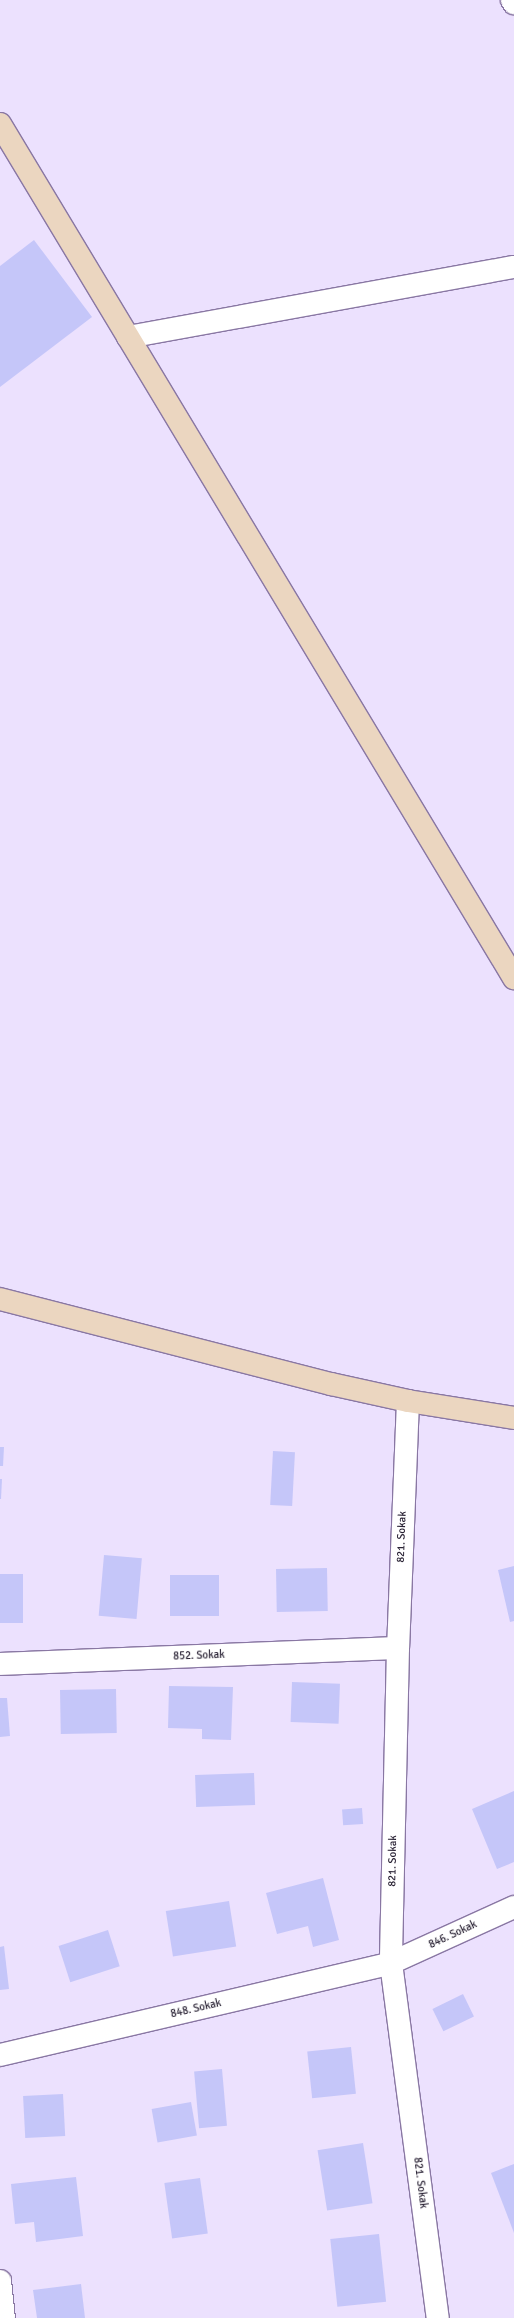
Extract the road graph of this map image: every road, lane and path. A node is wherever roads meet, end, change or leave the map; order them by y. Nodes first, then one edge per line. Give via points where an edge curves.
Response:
1 (512, 0) edge
2 (514, 3) edge
3 (0, 124) edge
4 (514, 267) edge
5 (128, 337) junction
6 (514, 978) edge
7 (0, 1299) edge
8 (408, 1401) junction
9 (514, 1418) edge
10 (398, 1648) junction
11 (0, 1664) edge
12 (514, 1906) edge
13 (391, 1963) junction
14 (0, 2055) edge
15 (0, 2281) edge
16 (4, 2318) edge
17 (438, 2318) edge

1 - 2 street
3 - 5 street
4 - 5 street
5 - 6 street
7 - 8 street
8 - 9 street
8 - 10 street, 821. Sokak
10 - 11 street, 852. Sokak
10 - 13 street, 821. Sokak
12 - 13 street, 846. Sokak
13 - 14 street, 848. Sokak
13 - 17 street, 821. Sokak
15 - 16 street

